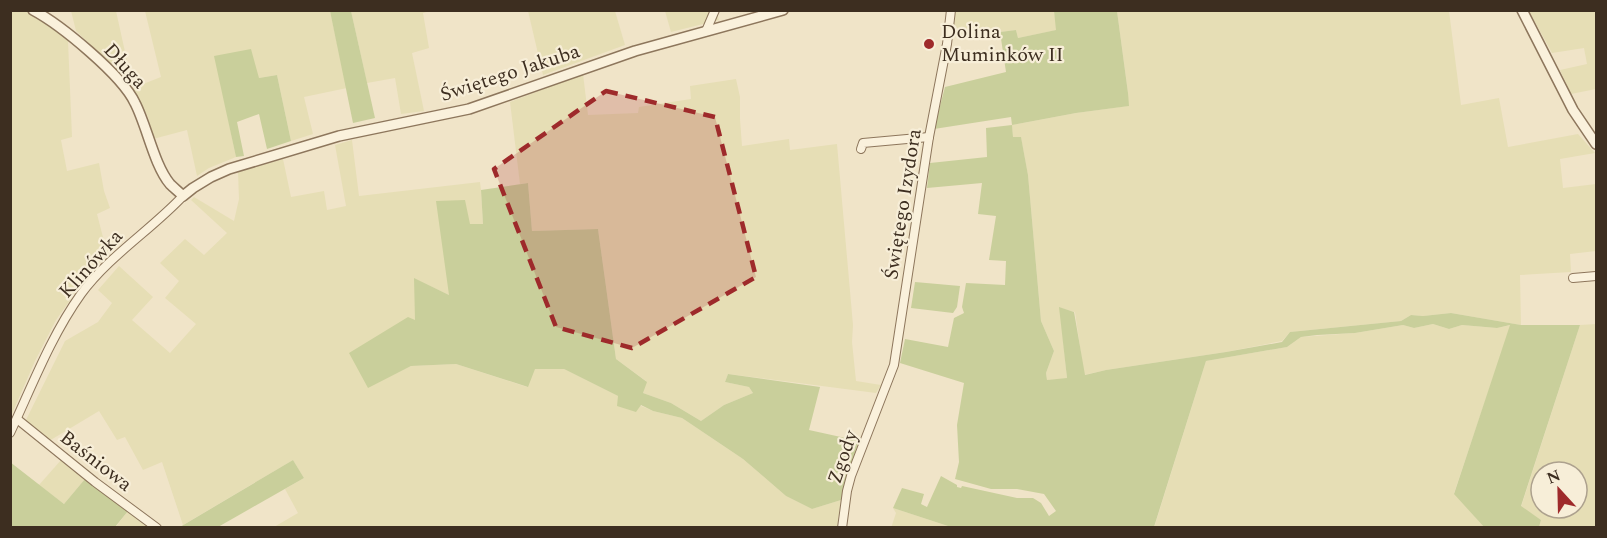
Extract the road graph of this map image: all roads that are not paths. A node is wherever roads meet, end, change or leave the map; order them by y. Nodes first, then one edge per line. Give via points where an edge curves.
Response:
1 (33, 10) edge
2 (715, 10) edge
3 (783, 10) edge
4 (951, 10) edge
5 (1522, 10) edge
6 (706, 31) junction
7 (929, 137) junction
8 (1596, 144) edge
9 (861, 149) dead end
10 (183, 196) junction
11 (1596, 276) edge
12 (1573, 278) dead end
13 (881, 400) joint
14 (17, 419) junction
15 (10, 433) edge
16 (157, 528) edge
17 (842, 528) edge

1 - 10 street, Długa via 72,37 116,77 134,100 169,183
2 - 6 street
3 - 6 street, Świętego Jakuba
4 - 7 street, Świętego Izydora
5 - 8 street via 1573,110
6 - 10 street, Świętego Jakuba via 604,61 469,110 339,136 229,169
7 - 9 street via 863,143
7 - 13 street, Świętego Izydora via 894,365
10 - 14 street, Klinówka via 82,293 57,332
11 - 12 street
13 - 17 street, Zgody via 851,476
14 - 15 street, Klinówka
14 - 16 street, Baśniowa

